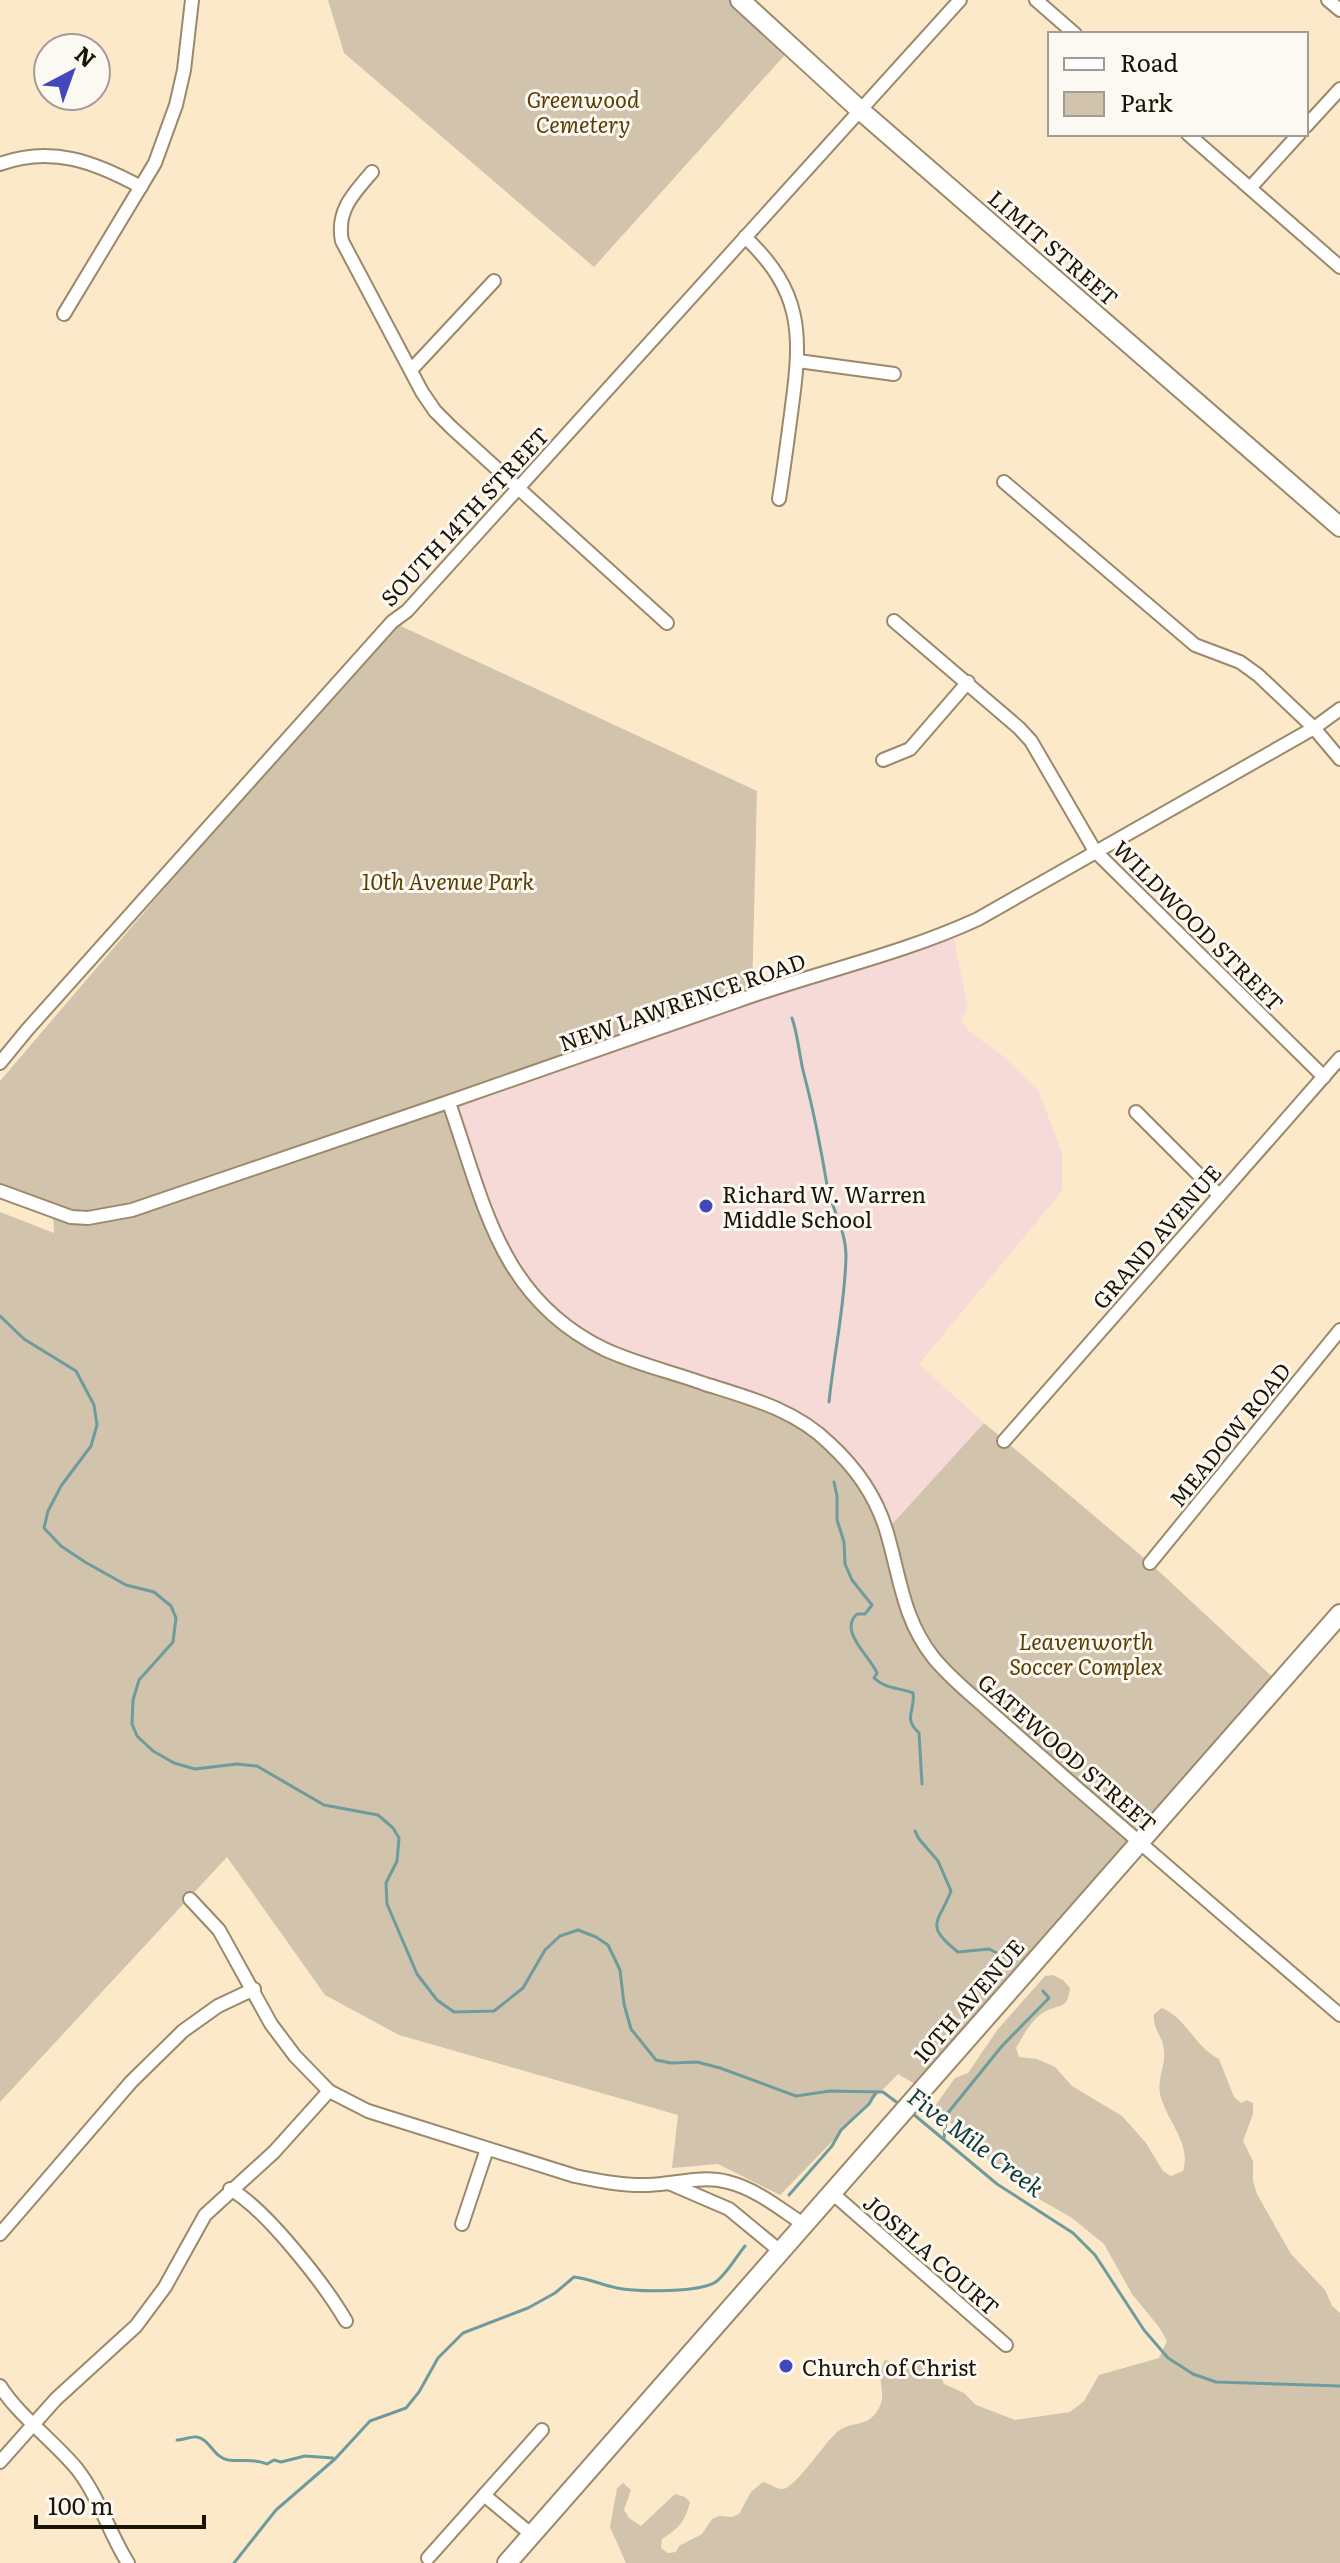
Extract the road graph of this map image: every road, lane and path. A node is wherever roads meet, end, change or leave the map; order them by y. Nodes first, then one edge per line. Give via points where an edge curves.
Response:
1 (192, 0) edge
2 (740, 0) edge
3 (960, 0) edge
4 (1036, 0) edge
5 (1328, 0) edge
6 (1340, 10) edge
7 (1073, 32) edge
8 (1340, 89) edge
9 (860, 110) junction
10 (1308, 124) edge
11 (1190, 136) edge
12 (1297, 136) edge
13 (0, 164) edge
14 (372, 172) dead end
15 (141, 187) junction
16 (1250, 188) junction
17 (745, 237) junction
18 (1340, 267) edge
19 (494, 281) dead end
20 (64, 314) dead end
21 (798, 361) junction
22 (411, 370) junction
23 (894, 374) dead end
24 (1004, 482) dead end
25 (520, 488) junction
26 (779, 499) dead end
27 (1340, 527) edge
28 (894, 621) dead end
29 (667, 623) dead end
30 (968, 682) junction
31 (1340, 709) edge
32 (1314, 728) junction
33 (1340, 759) edge
34 (883, 760) dead end
35 (1095, 851) junction
36 (1340, 1058) edge
37 (0, 1063) edge
38 (1324, 1077) junction
39 (449, 1103) junction
40 (1136, 1112) dead end
41 (0, 1191) edge
42 (1218, 1194) junction
43 (1340, 1330) edge
44 (1004, 1441) dead end
45 (1150, 1563) dead end
46 (1340, 1614) edge
47 (1139, 1842) junction
48 (190, 1899) dead end
49 (254, 1989) junction
50 (1340, 2015) edge
51 (329, 2091) junction
52 (487, 2149) junction
53 (668, 2183) junction
54 (230, 2189) junction
55 (831, 2192) junction
56 (462, 2224) dead end
57 (803, 2224) junction
58 (0, 2234) edge
59 (780, 2251) junction
60 (346, 2321) dead end
61 (1006, 2345) dead end
62 (0, 2386) edge
63 (35, 2424) junction
64 (542, 2430) dead end
65 (0, 2462) edge
66 (484, 2495) junction
67 (532, 2535) junction
68 (428, 2558) dead end
69 (128, 2563) edge
70 (507, 2563) edge

1 - 15 street via 176,105
2 - 9 street, LIMIT STREET
3 - 9 street, SOUTH 14TH STREET
4 - 7 street
5 - 6 street
8 - 10 street
9 - 17 street, SOUTH 14TH STREET
9 - 27 street, LIMIT STREET
11 - 16 street
12 - 16 street
13 - 15 street via 60,155
14 - 22 street via 344,206 342,241
15 - 20 street
16 - 18 street
17 - 21 street via 765,256 794,309
17 - 25 street, SOUTH 14TH STREET
19 - 22 street
21 - 23 street
21 - 26 street
22 - 25 street via 435,411
24 - 32 street via 1174,629 1195,645 1240,662
25 - 29 street
25 - 37 street, SOUTH 14TH STREET via 392,622
28 - 30 street, WILDWOOD STREET
30 - 34 street via 910,749
30 - 35 street, WILDWOOD STREET via 1031,741
31 - 32 street, NEW LAWRENCE ROAD
32 - 33 street
32 - 35 street, NEW LAWRENCE ROAD
35 - 38 street, WILDWOOD STREET
35 - 39 street, NEW LAWRENCE ROAD via 933,940 752,995
36 - 38 street, GRAND AVENUE
38 - 42 street, GRAND AVENUE
39 - 41 street, NEW LAWRENCE ROAD via 132,1210 71,1217
39 - 47 street, GATEWOOD STREET via 493,1230 531,1294 554,1317 605,1349 799,1418 827,1440 873,1498 887,1531 905,1607 934,1658
40 - 42 street
42 - 44 street, GRAND AVENUE
43 - 45 street, MEADOW ROAD
46 - 47 street, 10TH AVENUE
47 - 50 street, GATEWOOD STREET
47 - 55 street, 10TH AVENUE
48 - 49 street via 219,1930
49 - 51 street via 271,2024
49 - 58 street via 183,2031 131,2082
51 - 52 street via 368,2111
51 - 54 street via 274,2152
52 - 53 street via 606,2182
52 - 56 street
53 - 57 street via 705,2178 729,2182
53 - 59 street via 729,2209
54 - 60 street via 287,2243
54 - 63 street via 205,2215 165,2287 136,2326
55 - 57 street, 10TH AVENUE
55 - 61 street, JOSELA COURT
57 - 59 street, 10TH AVENUE
59 - 67 street, 10TH AVENUE
62 - 63 street
63 - 65 street
63 - 69 street via 79,2472
64 - 66 street
66 - 67 street
66 - 68 street
67 - 70 street, 10TH AVENUE

